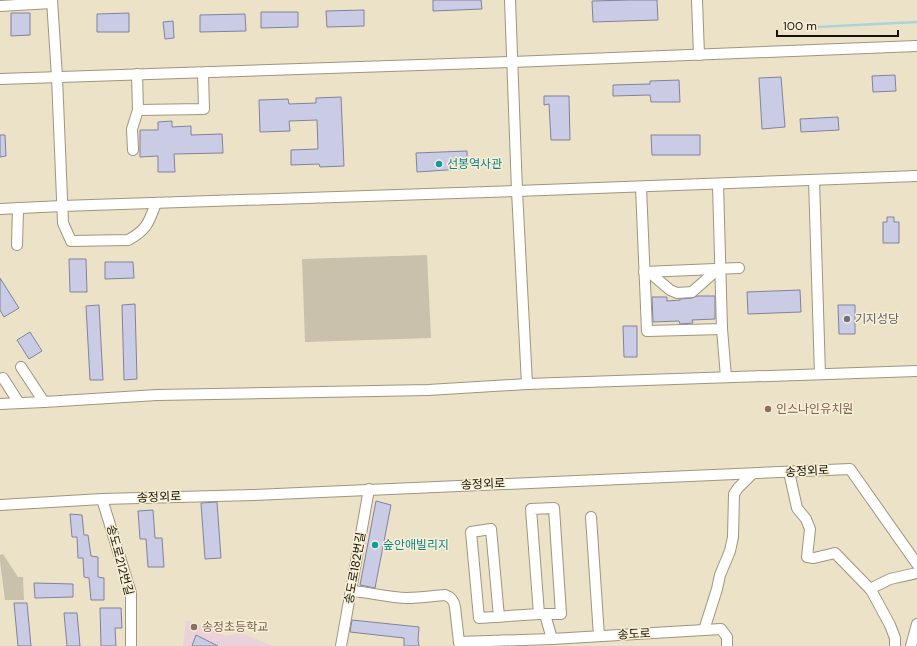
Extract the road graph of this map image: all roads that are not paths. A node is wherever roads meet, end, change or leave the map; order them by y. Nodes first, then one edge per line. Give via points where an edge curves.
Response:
1 (510, 0) edge
2 (697, 0) edge
3 (52, 1) edge
4 (0, 6) edge
5 (917, 46) edge
6 (699, 55) junction
7 (512, 62) junction
8 (203, 73) junction
9 (137, 74) junction
10 (57, 77) junction
11 (0, 79) edge
12 (138, 110) junction
13 (133, 150) dead end
14 (917, 176) edge
15 (814, 180) junction
16 (718, 184) junction
17 (641, 187) junction
18 (517, 191) junction
19 (156, 203) junction
20 (62, 206) junction
21 (0, 208) edge
22 (18, 208) junction
23 (17, 245) dead end
24 (739, 268) dead end
25 (719, 269) junction
26 (646, 272) junction
27 (722, 329) junction
28 (21, 367) dead end
29 (917, 371) edge
30 (820, 374) junction
31 (726, 377) junction
32 (3, 378) dead end
33 (527, 384) junction
34 (44, 402) junction
35 (19, 403) junction
36 (0, 404) edge
37 (789, 472) junction
38 (752, 474) junction
39 (369, 490) junction
40 (102, 499) junction
41 (0, 505) edge
42 (591, 517) dead end
43 (917, 564) edge
44 (917, 573) edge
45 (870, 589) junction
46 (351, 591) junction
47 (543, 614) junction
48 (499, 617) junction
49 (917, 624) edge
50 (704, 630) junction
51 (599, 636) junction
52 (552, 639) junction
53 (565, 642) edge
54 (895, 642) edge
55 (460, 644) edge
56 (913, 644) edge
57 (131, 646) edge
58 (341, 646) edge
59 (727, 646) edge

1 - 7 street
2 - 6 street
3 - 4 street
3 - 10 street
5 - 6 street
6 - 7 street
7 - 8 street
7 - 18 street
8 - 9 street
8 - 12 street via 204,109
9 - 10 street
9 - 12 street
10 - 11 street
10 - 20 street
12 - 13 street via 132,129
14 - 15 street
15 - 16 street
15 - 30 street
16 - 17 street
16 - 25 street
17 - 18 street
17 - 26 street
18 - 19 street
18 - 33 street
19 - 20 street
19 - 20 street via 144,229 128,240 71,241 63,224
20 - 22 street
21 - 22 street
22 - 23 street
24 - 25 street
25 - 26 street
25 - 26 street via 692,292 677,293
25 - 27 street
26 - 27 street via 647,331
27 - 31 street
28 - 34 street
29 - 30 street
30 - 31 street
31 - 33 street
32 - 35 street
33 - 34 street via 428,390 157,395
34 - 35 street
35 - 36 street
37 - 38 street, 송정외로
37 - 43 street, 송정외로 via 850,469
37 - 45 street via 797,508 810,529 807,557 835,553
38 - 39 street, 송정외로
38 - 50 street via 734,494 733,537 730,551
39 - 40 street, 송정외로
39 - 46 street, 송도로182번길
40 - 41 street, 송정외로
40 - 57 street, 송도로212번길 via 131,593
42 - 51 street
44 - 45 street via 890,579
45 - 54 street via 890,625
46 - 55 street via 400,597 449,596 454,602
46 - 58 street, 송도로182번길
47 - 47 street via 562,614 554,508 531,510
47 - 48 street
47 - 52 street
48 - 48 street via 479,618 472,532 491,529
49 - 56 street
50 - 51 street, 송도로
50 - 59 street, 송도로 via 722,629 727,637
51 - 53 street, 송도로
52 - 53 street, 송도로
52 - 55 street, 송도로
54 - 56 street

